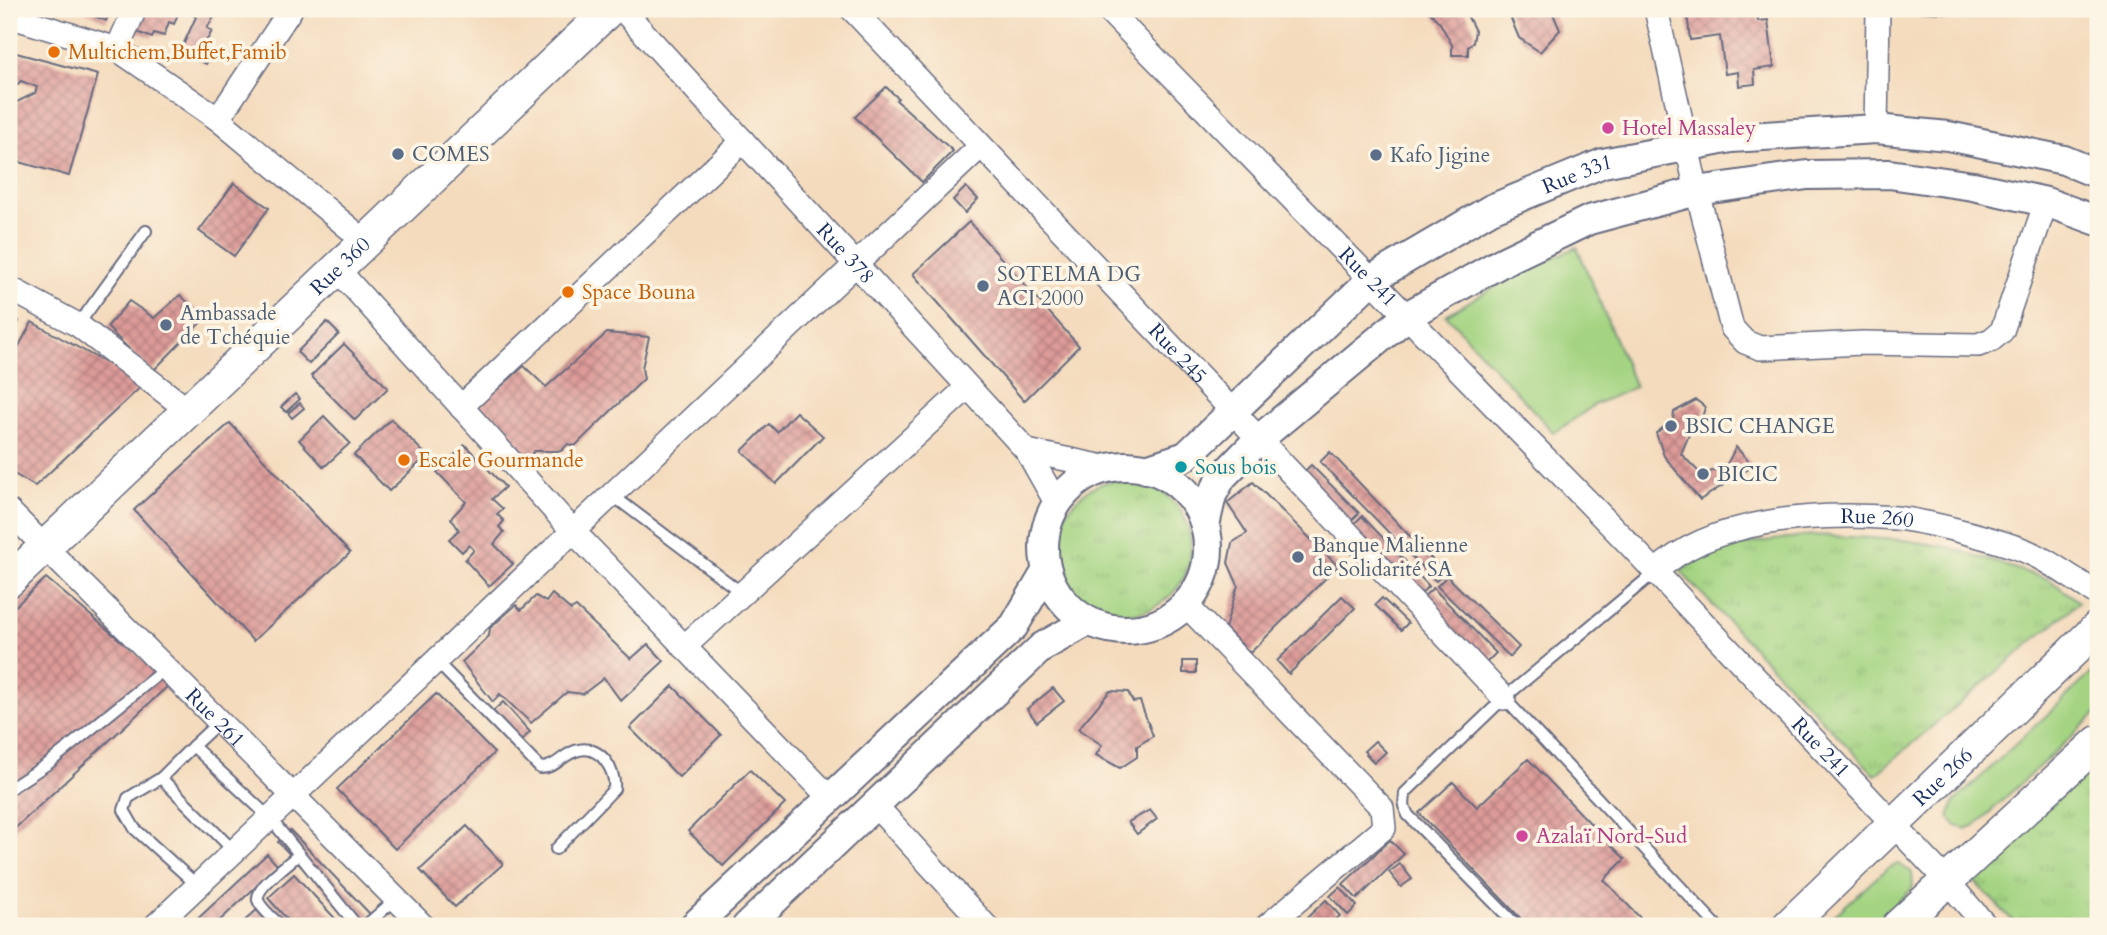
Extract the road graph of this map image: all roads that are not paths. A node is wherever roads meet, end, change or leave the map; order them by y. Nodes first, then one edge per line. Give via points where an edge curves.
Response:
1 (135, 9) edge
2 (291, 9) edge
3 (583, 9) edge
4 (610, 9) edge
5 (622, 9) edge
6 (852, 9) edge
7 (1656, 9) edge
8 (1878, 9) edge
9 (1116, 12) edge
10 (9, 16) edge
11 (117, 49) junction
12 (218, 119) junction
13 (1876, 129) junction
14 (743, 141) junction
15 (981, 146) junction
16 (1686, 147) junction
17 (2098, 174) edge
18 (1697, 191) junction
19 (2046, 202) junction
20 (2098, 221) edge
21 (146, 231) dead end
22 (361, 236) junction
23 (856, 265) junction
24 (338, 270) junction
25 (1372, 279) junction
26 (9, 288) edge
27 (1407, 316) junction
28 (78, 325) junction
29 (968, 387) junction
30 (174, 400) junction
31 (461, 407) junction
32 (1231, 411) junction
33 (1258, 440) junction
34 (1027, 452) junction
35 (1108, 468) junction
36 (1146, 469) junction
37 (612, 495) junction
38 (1057, 504) junction
39 (9, 511) edge
40 (1205, 525) junction
41 (573, 531) junction
42 (40, 540) junction
43 (9, 557) edge
44 (1047, 570) junction
45 (1654, 573) junction
46 (9, 581) edge
47 (742, 593) junction
48 (2098, 594) edge
49 (1185, 605) junction
50 (1088, 621) junction
51 (2098, 627) edge
52 (684, 646) junction
53 (436, 661) junction
54 (166, 668) junction
55 (1504, 698) junction
56 (220, 721) junction
57 (2098, 742) edge
58 (193, 746) junction
59 (161, 778) junction
60 (9, 789) edge
61 (293, 796) junction
62 (830, 798) junction
63 (875, 805) junction
64 (270, 818) junction
65 (1894, 826) junction
66 (556, 849) dead end
67 (235, 852) junction
68 (299, 854) junction
69 (1947, 881) junction
70 (198, 886) junction
71 (396, 899) junction
72 (156, 926) edge
73 (281, 926) edge
74 (357, 926) edge
75 (365, 926) edge
76 (423, 926) edge
77 (694, 926) edge
78 (747, 926) edge
79 (986, 926) edge
80 (1267, 926) edge
81 (1517, 926) edge
82 (1717, 926) edge
83 (1788, 926) edge
84 (1898, 926) edge
85 (1986, 926) edge

1 - 11 street
2 - 12 street
3 - 22 main road
4 - 22 main road, Rue 360
5 - 14 street, Rue 378
6 - 15 street, Rue 245
7 - 16 street
8 - 13 street
9 - 25 street, Rue 241
10 - 11 street
11 - 12 street
12 - 22 street
13 - 16 street, Rue 331 via 1731,138
13 - 17 street, Rue 331 via 1948,136 2064,160
14 - 23 street, Rue 378
14 - 31 street
15 - 23 street
15 - 32 street, Rue 245
16 - 18 street
16 - 25 street, Rue 331 via 1603,163 1491,209
18 - 19 street via 1807,175 1889,174
18 - 19 street via 1732,328 1745,342 1760,348 1862,343 1978,345 1992,340 2002,331
18 - 27 street via 1589,220
19 - 20 street
21 - 28 lane
22 - 24 main road, Rue 360
22 - 30 main road
23 - 29 street, Rue 378
23 - 37 street
24 - 31 street
24 - 42 main road, Rue 360
25 - 27 street, Rue 241
25 - 32 street, Rue 331
26 - 28 street
27 - 33 street
27 - 45 street, Rue 241
28 - 30 street
29 - 34 street, Rue 378
29 - 47 street
30 - 42 main road
31 - 41 street
32 - 33 street, Rue 245
32 - 36 street, Rue 331 via 1185,456
33 - 40 street via 1223,477 1212,495
33 - 55 street, Rue 245
34 - 35 street
34 - 38 street, Rue 378
35 - 36 street
35 - 38 street via 1088,475
36 - 40 street via 1183,489
37 - 41 street
37 - 47 lane
38 - 44 street via 1047,525
39 - 42 street, Rue 261
40 - 49 street via 1209,546 1206,568
41 - 52 street
41 - 53 street
42 - 43 main road
42 - 46 main road, Rue 360
42 - 54 street, Rue 261
44 - 50 street via 1063,599
44 - 62 street via 1014,626
45 - 48 street, Rue 260 via 1671,557 1740,528 1825,517 1899,519 2018,547
45 - 55 lane
45 - 65 street, Rue 241
47 - 52 street
49 - 50 street via 1164,621 1139,629 1113,629
49 - 80 street via 1382,808 1384,828
50 - 63 street via 1042,647
51 - 65 main road, Rue 266
52 - 62 street
53 - 61 street
53 - 66 lane via 540,768 551,768 578,750 589,750 610,764 614,789
54 - 56 street, Rue 261
54 - 60 lane via 49,763
55 - 81 lane via 1405,793 1404,806
55 - 82 lane
56 - 58 lane
56 - 61 street, Rue 261
57 - 69 main road
58 - 59 lane
58 - 64 lane
59 - 67 lane
59 - 70 lane via 128,798 124,810 135,829
61 - 64 street
61 - 71 street, Rue 261
62 - 77 street
63 - 78 street
63 - 79 street
64 - 67 street
64 - 68 lane
65 - 69 street, Rue 241
65 - 83 main road, Rue 266
67 - 70 street
68 - 73 lane via 261,887 258,896
68 - 74 lane
69 - 84 main road
69 - 85 street, Rue 241
70 - 72 street
71 - 75 lane
71 - 76 street, Rue 261

